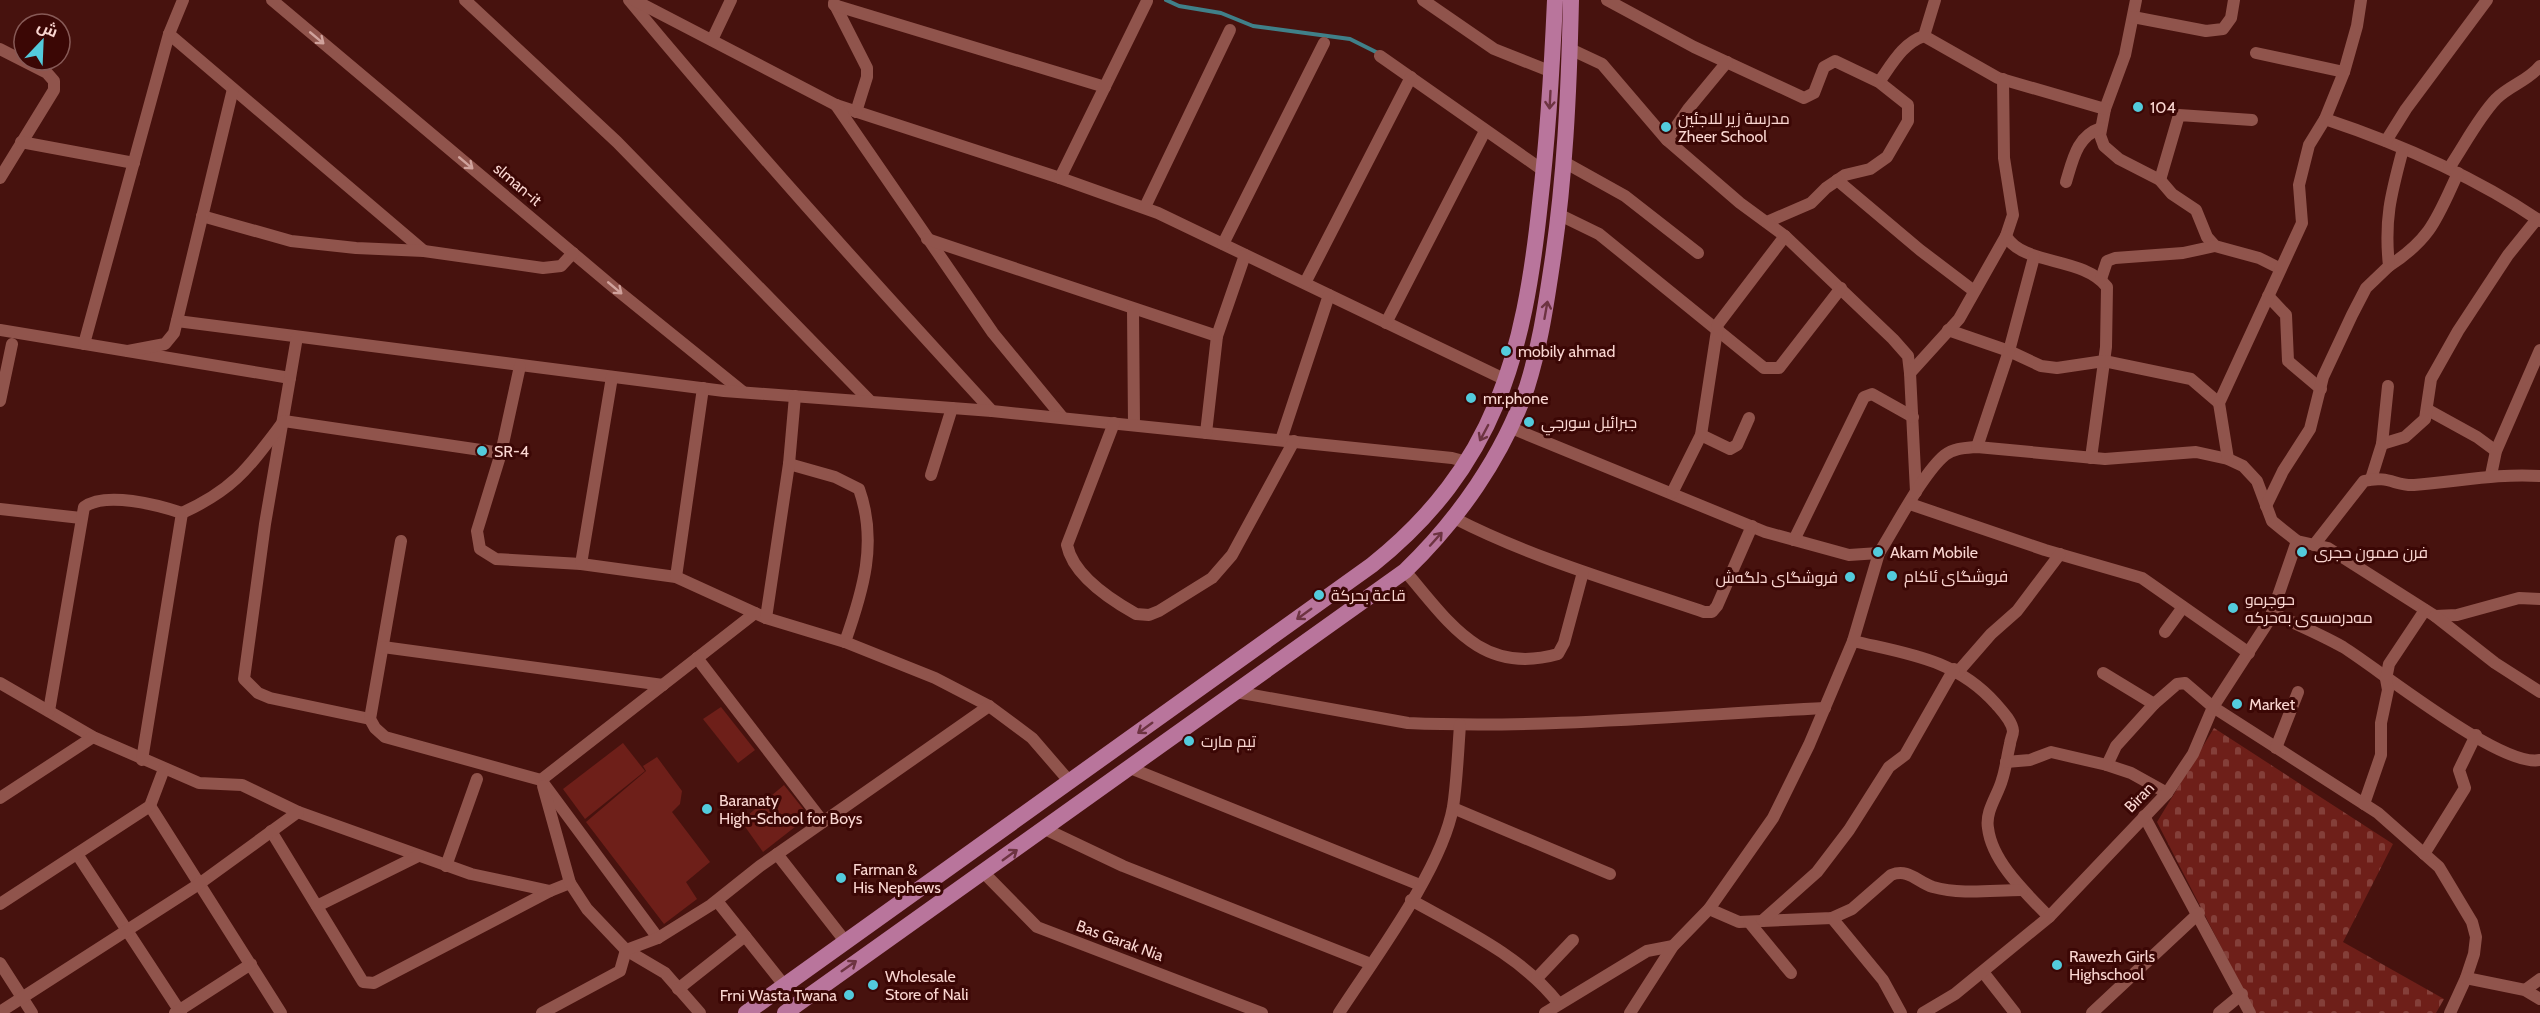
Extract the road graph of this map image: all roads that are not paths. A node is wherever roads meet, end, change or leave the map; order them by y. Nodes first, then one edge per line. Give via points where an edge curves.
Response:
1 (183, 0) edge
2 (272, 0) edge
3 (465, 0) edge
4 (629, 0) edge
5 (634, 0) edge
6 (731, 0) edge
7 (1423, 0) edge
8 (1555, 0) edge
9 (1571, 0) edge
10 (1585, 0) edge
11 (1607, 0) edge
12 (1935, 0) edge
13 (2136, 0) edge
14 (2234, 0) edge
15 (2361, 0) edge
16 (2487, 0) edge
17 (1147, 1) edge
18 (834, 3) edge
19 (2133, 17) junction
20 (1230, 30) dead end
21 (169, 34) junction
22 (1924, 36) junction
23 (712, 40) junction
24 (1324, 43) dead end
25 (1570, 43) junction
26 (0, 49) edge
27 (2256, 53) dead end
28 (1380, 56) dead end
29 (1726, 62) junction
30 (2540, 66) edge
31 (1551, 72) junction
32 (2344, 72) junction
33 (1411, 77) junction
34 (2003, 79) junction
35 (1879, 82) junction
36 (1105, 87) junction
37 (233, 89) junction
38 (836, 105) junction
39 (2105, 109) junction
40 (856, 112) junction
41 (2325, 119) junction
42 (2252, 120) dead end
43 (2102, 128) junction
44 (1485, 131) junction
45 (1667, 140) junction
46 (2386, 141) junction
47 (21, 142) junction
48 (2403, 149) junction
49 (1564, 162) junction
50 (134, 163) junction
51 (1544, 171) junction
52 (2453, 171) junction
53 (0, 178) edge
54 (1060, 178) junction
55 (1837, 180) junction
56 (2160, 180) junction
57 (2066, 182) dead end
58 (1145, 207) junction
59 (1560, 215) junction
60 (202, 216) junction
61 (2539, 220) edge
62 (1767, 222) junction
63 (1785, 236) junction
64 (2007, 236) junction
65 (927, 239) junction
66 (1223, 244) junction
67 (2215, 246) junction
68 (424, 251) junction
69 (573, 253) junction
70 (1698, 253) dead end
71 (1245, 255) junction
72 (2034, 257) junction
73 (2389, 266) junction
74 (2279, 268) junction
75 (1532, 277) junction
76 (1550, 279) junction
77 (2101, 279) junction
78 (1305, 283) junction
79 (1841, 288) junction
80 (1974, 291) junction
81 (1329, 295) junction
82 (2268, 296) junction
83 (1133, 309) junction
84 (177, 321) junction
85 (1386, 322) junction
86 (0, 330) edge
87 (1948, 330) junction
88 (1717, 331) junction
89 (1217, 336) junction
90 (297, 337) junction
91 (1519, 342) junction
92 (12, 344) dead end
93 (84, 344) junction
94 (1537, 349) junction
95 (2540, 350) edge
96 (128, 351) junction
97 (2009, 351) junction
98 (2104, 361) junction
99 (520, 366) junction
100 (1910, 373) junction
101 (612, 377) junction
102 (290, 378) junction
103 (1506, 380) junction
104 (2388, 386) dead end
105 (703, 388) junction
106 (2321, 389) junction
107 (743, 392) junction
108 (795, 396) junction
109 (0, 401) edge
110 (870, 401) junction
111 (2219, 403) junction
112 (952, 408) junction
113 (2428, 410) junction
114 (992, 411) junction
115 (1913, 417) junction
116 (1063, 418) junction
117 (1749, 418) dead end
118 (284, 421) junction
119 (1114, 423) junction
120 (1134, 425) junction
121 (1509, 427) junction
122 (1206, 433) junction
123 (1701, 435) junction
124 (1287, 441) junction
125 (2382, 444) junction
126 (1977, 447) junction
127 (2496, 451) junction
128 (501, 453) junction
129 (2091, 458) junction
130 (2228, 459) junction
131 (1467, 462) junction
132 (789, 464) junction
133 (931, 475) dead end
134 (2491, 475) junction
135 (2540, 476) edge
136 (2371, 479) junction
137 (1916, 492) junction
138 (1672, 493) junction
139 (1910, 504) junction
140 (2266, 506) junction
141 (0, 509) edge
142 (182, 513) junction
143 (81, 518) junction
144 (1454, 518) junction
145 (1752, 526) junction
146 (1794, 540) junction
147 (401, 541) dead end
148 (2297, 541) junction
149 (2314, 545) junction
150 (1879, 553) junction
151 (2060, 554) junction
152 (581, 564) junction
153 (1405, 571) junction
154 (1584, 572) junction
155 (676, 577) junction
156 (2540, 599) edge
157 (2183, 607) junction
158 (2272, 613) junction
159 (2430, 613) junction
160 (760, 616) junction
161 (2165, 632) dead end
162 (1852, 641) junction
163 (845, 642) junction
164 (383, 647) junction
165 (2249, 653) junction
166 (697, 658) junction
167 (1956, 671) junction
168 (2103, 673) dead end
169 (2386, 679) junction
170 (1, 684) edge
171 (663, 685) junction
172 (1236, 692) junction
173 (2298, 692) dead end
174 (2540, 692) edge
175 (2154, 704) junction
176 (988, 706) junction
177 (2213, 707) junction
178 (1825, 708) junction
179 (48, 711) junction
180 (370, 719) junction
181 (1460, 724) junction
182 (2476, 735) junction
183 (93, 738) junction
184 (2276, 748) junction
185 (142, 760) junction
186 (2540, 760) edge
187 (2006, 762) junction
188 (2107, 765) junction
189 (1130, 768) junction
190 (164, 769) junction
191 (477, 779) dead end
192 (541, 780) junction
193 (1070, 782) junction
194 (2167, 793) junction
195 (0, 798) edge
196 (2364, 804) junction
197 (150, 806) junction
198 (1453, 808) junction
199 (298, 812) junction
200 (2144, 816) junction
201 (823, 822) junction
202 (1045, 829) junction
203 (272, 831) junction
204 (77, 854) junction
205 (777, 854) junction
206 (2424, 854) junction
207 (418, 856) junction
208 (446, 866) junction
209 (984, 873) junction
210 (1611, 874) dead end
211 (570, 883) junction
212 (200, 884) junction
213 (1420, 885) junction
214 (2022, 890) junction
215 (550, 891) junction
216 (1411, 900) junction
217 (717, 901) junction
218 (0, 904) edge
219 (317, 906) junction
220 (1709, 909) junction
221 (2199, 913) junction
222 (2049, 917) junction
223 (1832, 918) junction
224 (1755, 922) junction
225 (128, 931) junction
226 (745, 936) junction
227 (658, 938) junction
228 (1573, 940) dead end
229 (845, 941) junction
230 (1674, 946) junction
231 (626, 950) junction
232 (0, 963) edge
233 (251, 964) junction
234 (813, 964) junction
235 (1371, 964) junction
236 (1983, 972) junction
237 (1791, 973) dead end
238 (1537, 978) junction
239 (2466, 978) junction
240 (2540, 979) edge
241 (827, 981) junction
242 (784, 985) junction
243 (678, 989) junction
244 (2525, 990) junction
245 (2242, 994) junction
246 (23, 998) junction
247 (2540, 999) edge
248 (1559, 1004) junction
249 (0, 1012) edge
250 (179, 1012) edge
251 (791, 1012) edge
252 (32, 1013) edge
253 (281, 1013) edge
254 (542, 1013) edge
255 (699, 1013) edge
256 (747, 1013) edge
257 (1262, 1013) edge
258 (1339, 1013) edge
259 (1545, 1013) edge
260 (1630, 1013) edge
261 (1901, 1013) edge
262 (1923, 1013) edge
263 (2015, 1013) edge
264 (2092, 1013) edge
265 (2219, 1013) edge
266 (2250, 1013) edge
267 (2450, 1013) edge

1 - 21 street
2 -> 69 street, slman-it
3 - 110 street via 617,142
4 - 114 street via 880,290
5 - 23 street
6 - 23 street
7 - 31 street via 1494,49
8 - 31 main road
9 - 25 main road
10 - 25 main road
11 - 29 street
12 - 22 street
13 - 19 street
14 - 19 street via 2231,18 2223,29 2206,31
15 - 32 street
16 - 46 street
17 - 36 street
18 - 36 street
18 - 40 street via 867,68
19 - 39 street via 2125,55
20 - 58 street
21 - 37 street
21 - 50 street
22 - 34 street
22 - 35 street via 1906,48
23 - 38 street
24 - 66 street
25 - 45 street via 1602,64
25 - 49 main road
26 - 47 street via 54,81 54,90
27 - 32 street
28 - 33 street
29 - 35 street via 1804,98 1814,93 1824,68 1835,61
29 - 45 street
30 - 52 street via 2531,78 2495,100
31 -> 51 main road
32 - 41 street
33 - 44 street
33 - 78 street
34 - 39 street
34 - 64 street via 2004,158 2013,215
35 - 55 street via 1908,105 1908,121 1887,157 1870,169
36 - 54 street
37 - 60 street
37 - 68 street
38 - 40 street
38 - 65 street
39 - 43 street
40 - 54 street
41 - 46 street
41 - 74 street via 2309,145 2299,185 2302,223
42 - 56 street via 2179,115
43 - 56 street via 2100,135 2111,153
43 - 57 street via 2088,132 2080,142
44 - 51 street
44 - 85 street
45 - 62 street
46 - 48 street
47 - 50 street
47 - 53 street
48 - 52 street
48 - 73 street via 2387,208
49 - 59 main road
49 - 70 street via 1625,196
50 - 93 street
51 - 75 main road
52 - 61 street
52 - 73 street via 2429,231 2415,249
54 - 58 street
55 - 62 street via 1811,203
55 - 80 street
56 - 67 street via 2172,194 2196,210
58 - 66 street
59 - 76 main road
59 - 88 street via 1599,234
60 - 68 street via 291,241
60 - 84 street
61 - 113 street via 2508,255 2458,331 2432,380
62 - 63 street
63 - 79 street
63 - 88 street via 1718,324
64 - 72 street via 2010,243
64 - 80 street
65 - 83 street
65 - 116 street via 993,333
66 - 71 street
67 - 74 street
67 - 77 street via 2183,253 2115,258 2108,261
68 - 69 street via 553,268 561,266
69 -> 107 street, slman-it
71 - 78 street
71 - 89 street
72 - 77 street via 2056,260
72 - 97 street
73 - 106 street via 2366,288 2323,377
74 - 82 street
75 - 76 main road via 1539,287
75 - 91 main road
94 -> 76 main road
77 - 98 street via 2107,287
78 - 81 street
79 - 88 street via 1779,368 1764,368
79 - 100 street via 1908,356
80 - 87 street
81 - 85 street
81 - 124 street
82 - 106 street via 2286,315 2288,362
82 - 111 street
83 - 89 street
83 - 120 street
84 - 90 street
84 - 96 street via 172,338 165,344
85 - 103 street
86 - 93 street
87 - 97 street
87 - 100 street
88 - 123 street
89 - 122 street
90 - 99 street
90 - 102 street
91 - 94 main road via 1532,334
91 - 103 main road
92 - 109 street
93 - 96 street
94 - 121 main road
95 - 127 street
96 - 102 street
97 - 98 street via 2041,366 2057,368
97 - 126 street
98 - 111 street via 2192,379
98 - 129 street
99 - 101 street
99 - 128 street
100 - 115 street
101 - 105 street
101 - 152 street
102 - 118 street
103 -> 131 main road via 1491,420
104 - 125 street
105 - 107 street
105 - 155 street
106 - 140 street via 2310,429
107 - 108 street
108 - 110 street
108 - 132 street
110 - 112 street
111 - 130 street
112 - 114 street
112 - 133 street
113 - 125 street via 2417,429
113 - 127 street
114 - 116 street
115 - 137 street
115 - 146 street via 1872,394 1864,397
116 - 119 street
117 - 123 street via 1737,445 1730,448
118 - 128 street
118 - 142 street via 237,481
118 - 180 street via 244,679 258,693 270,698
119 - 120 street
119 - 124 street via 1067,545 1078,569 1136,614 1159,611 1212,578 1232,555
120 - 122 street
121 - 138 street
121 - 144 main road
122 - 124 street
123 - 138 street
124 - 131 street
125 - 136 street
126 - 129 street
126 - 137 street via 1945,455
127 - 134 street
128 - 152 street via 477,531 480,549 496,559
129 - 130 street via 2196,452
130 - 140 street via 2243,466 2257,481
131 -> 193 main road via 1440,498 1390,551
132 - 160 street
132 - 163 street via 835,477 860,489 867,512 869,547 862,593
134 - 135 street
134 - 136 street via 2411,486 2380,477
136 - 149 street via 2364,481
137 - 139 street
138 - 145 street
139 - 150 street
139 - 151 street
140 - 148 street via 2272,521
141 - 143 street
142 - 143 street via 155,504 97,501 84,507
142 - 185 street
143 - 179 street
153 -> 144 main road
144 - 154 street via 1500,542
145 - 146 street
145 - 154 street via 1712,612
146 - 150 street via 1849,555
147 - 164 street
148 - 149 street
148 - 158 street, Biran
149 - 159 street via 2328,548
150 - 162 street
151 - 157 street via 2142,578
151 - 167 street via 2017,611
152 - 155 street
153 - 154 street via 1461,636 1490,653 1530,659 1558,654
153 - 172 main road
155 - 160 street
156 - 159 street via 2519,598 2457,615
157 - 161 street
157 - 165 street
158 - 165 street, Biran
158 - 169 street via 2344,648
159 - 169 street via 2389,664
159 - 174 street
160 - 163 street
160 - 166 street
162 - 167 street via 1926,658
162 - 178 street
163 - 176 street via 935,678
164 - 171 street
164 - 180 street
165 - 177 street, Biran
166 - 171 street
166 - 201 street
167 - 187 street via 2006,715 2013,731
167 - 224 street via 1905,755 1889,767 1817,872
168 - 175 street
169 - 182 street
169 - 196 street via 2381,754
170 - 179 street
171 - 192 street
172 - 181 street via 1408,723
172 - 189 main road
173 - 184 street
175 - 177 street via 2180,682
175 - 188 street via 2116,746
176 - 193 street via 1032,738
176 - 201 street
177 - 184 street
177 - 194 street, Biran via 2193,754
178 - 181 street
178 - 220 street via 1773,818
179 - 183 street
180 - 192 street via 385,737
181 - 198 street
182 - 186 street via 2503,752 2532,762
182 - 206 street via 2459,770 2465,788
183 - 185 street
183 - 195 street
184 - 196 street
185 - 190 street
187 - 188 street via 2030,760 2051,752
187 - 214 street via 1987,825 1990,840
188 - 194 street
189 - 202 main road
189 - 213 street
190 - 197 street
190 - 199 street via 204,785 242,785
191 - 208 street
192 - 211 street
192 - 227 street
193 - 229 main road
194 - 200 street, Biran
196 - 206 street
197 - 204 street
197 - 212 street
198 - 210 street
198 - 213 street via 1444,839
199 - 203 street
199 - 207 street
200 - 221 street
200 - 222 street, Biran
201 - 205 street
209 -> 202 main road
202 - 235 street via 1123,866
203 - 212 street
203 - 219 street
204 - 218 street
204 - 225 street
205 - 217 street
205 - 229 street
206 - 239 street via 2439,867 2472,922 2476,937
207 - 208 street
207 - 219 street
208 - 215 street
241 -> 209 main road
209 - 257 street, Bas Garak Nia via 1037,927
211 - 215 street
211 - 231 street via 587,909
212 - 225 street
212 - 233 street
213 - 216 street
214 - 222 street
214 - 223 street via 1961,892 1932,887 1899,872 1852,909
215 - 219 street via 374,983 363,982 355,972
216 - 235 street
216 - 238 street via 1490,944
217 - 226 street
217 - 227 street
220 - 224 street via 1739,922
220 - 230 street
221 - 245 street
221 - 264 street
222 - 236 street, Biran
223 - 224 street
223 - 261 street via 1883,981
224 - 237 street
225 - 246 street
225 - 250 street
226 - 242 street
226 - 243 street
227 - 231 street
228 - 238 street
229 - 234 main road
230 - 248 street via 1647,951
230 - 260 street
231 - 243 street via 665,973
231 - 254 street via 620,971
232 - 246 street
233 - 250 street
233 - 253 street
234 - 241 main road via 822,964
234 - 242 main road
235 - 258 street
236 - 262 street, Biran
236 - 263 street
238 - 248 street
239 - 244 street
239 - 267 street
240 - 244 street
241 - 251 main road
242 - 256 main road
243 - 255 street
244 - 247 street
245 - 265 street
245 - 266 street
246 - 249 street
246 - 252 street
248 - 259 street

